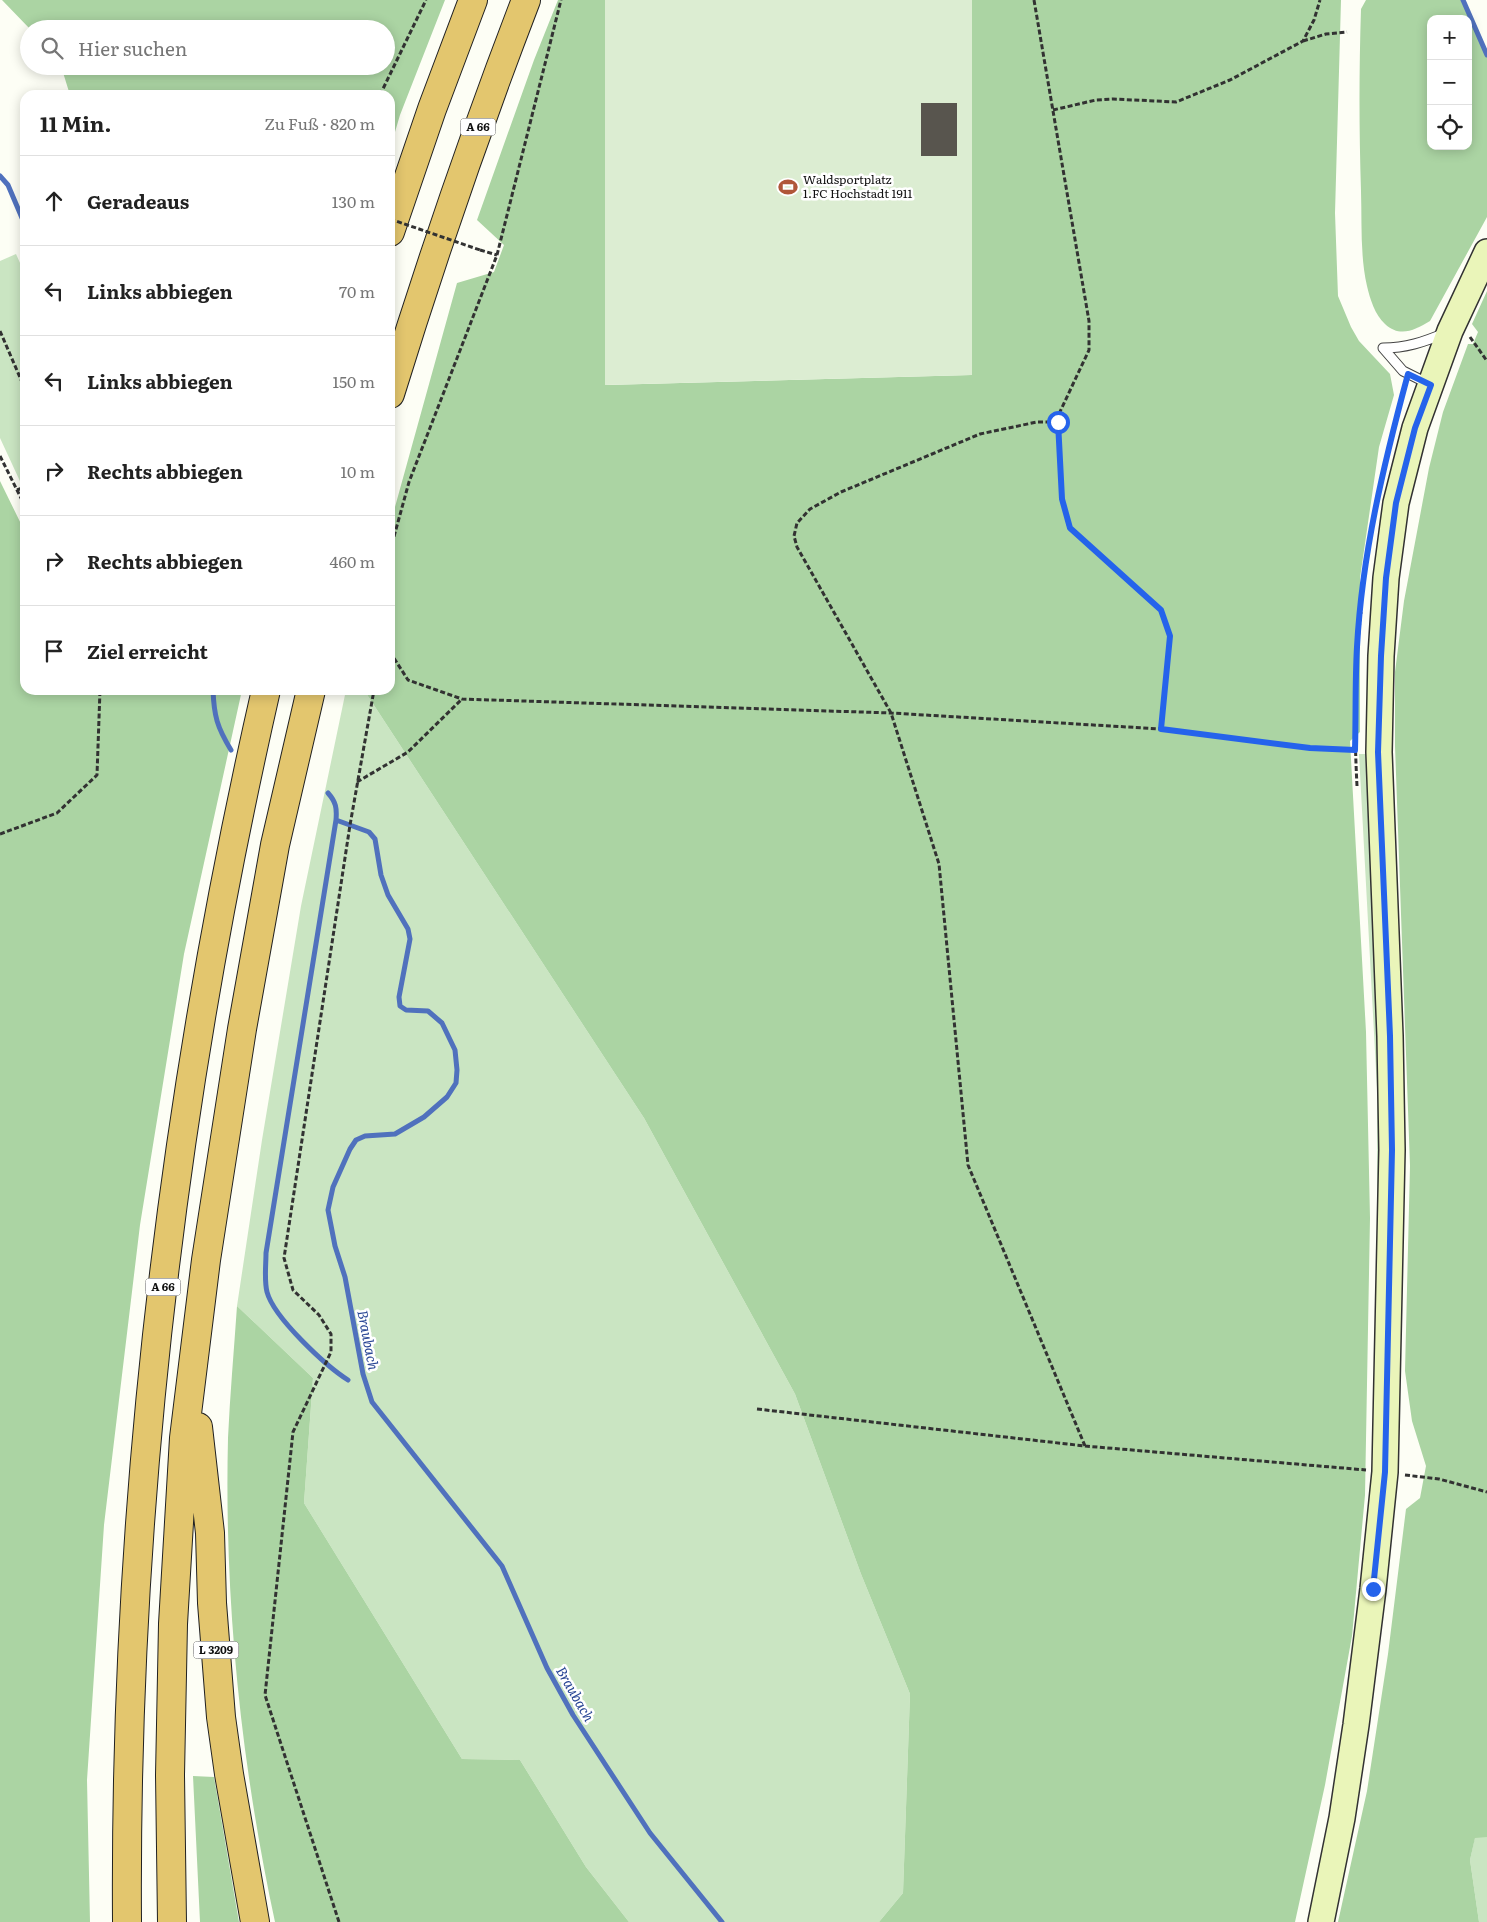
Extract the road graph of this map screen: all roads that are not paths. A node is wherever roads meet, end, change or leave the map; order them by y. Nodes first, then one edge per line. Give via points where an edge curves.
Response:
1 (474, 0) edge
2 (526, 0) edge
3 (395, 217) edge
4 (1487, 252) edge
5 (1453, 325) junction
6 (395, 377) edge
7 (1431, 385) junction
8 (265, 695) edge
9 (310, 695) edge
10 (192, 1377) junction
11 (126, 1922) edge
12 (172, 1922) edge
13 (254, 1922) edge
14 (1321, 1922) edge

1 - 3 highway via 432,108
2 - 6 highway, A 66 via 482,115
4 - 5 street
5 - 7 street
5 - 7 lane via 1416,345 1383,348 1403,371
7 - 14 street via 1415,428 1396,503 1386,578 1378,752 1392,1150 1372,1599 1342,1818
8 - 11 highway, A 66 via 215,933 166,1258 133,1637
9 - 10 highway via 275,845 242,1029 206,1260
10 - 12 highway via 184,1438 173,1624
10 - 13 highway, L 3209 via 210,1533 221,1717

